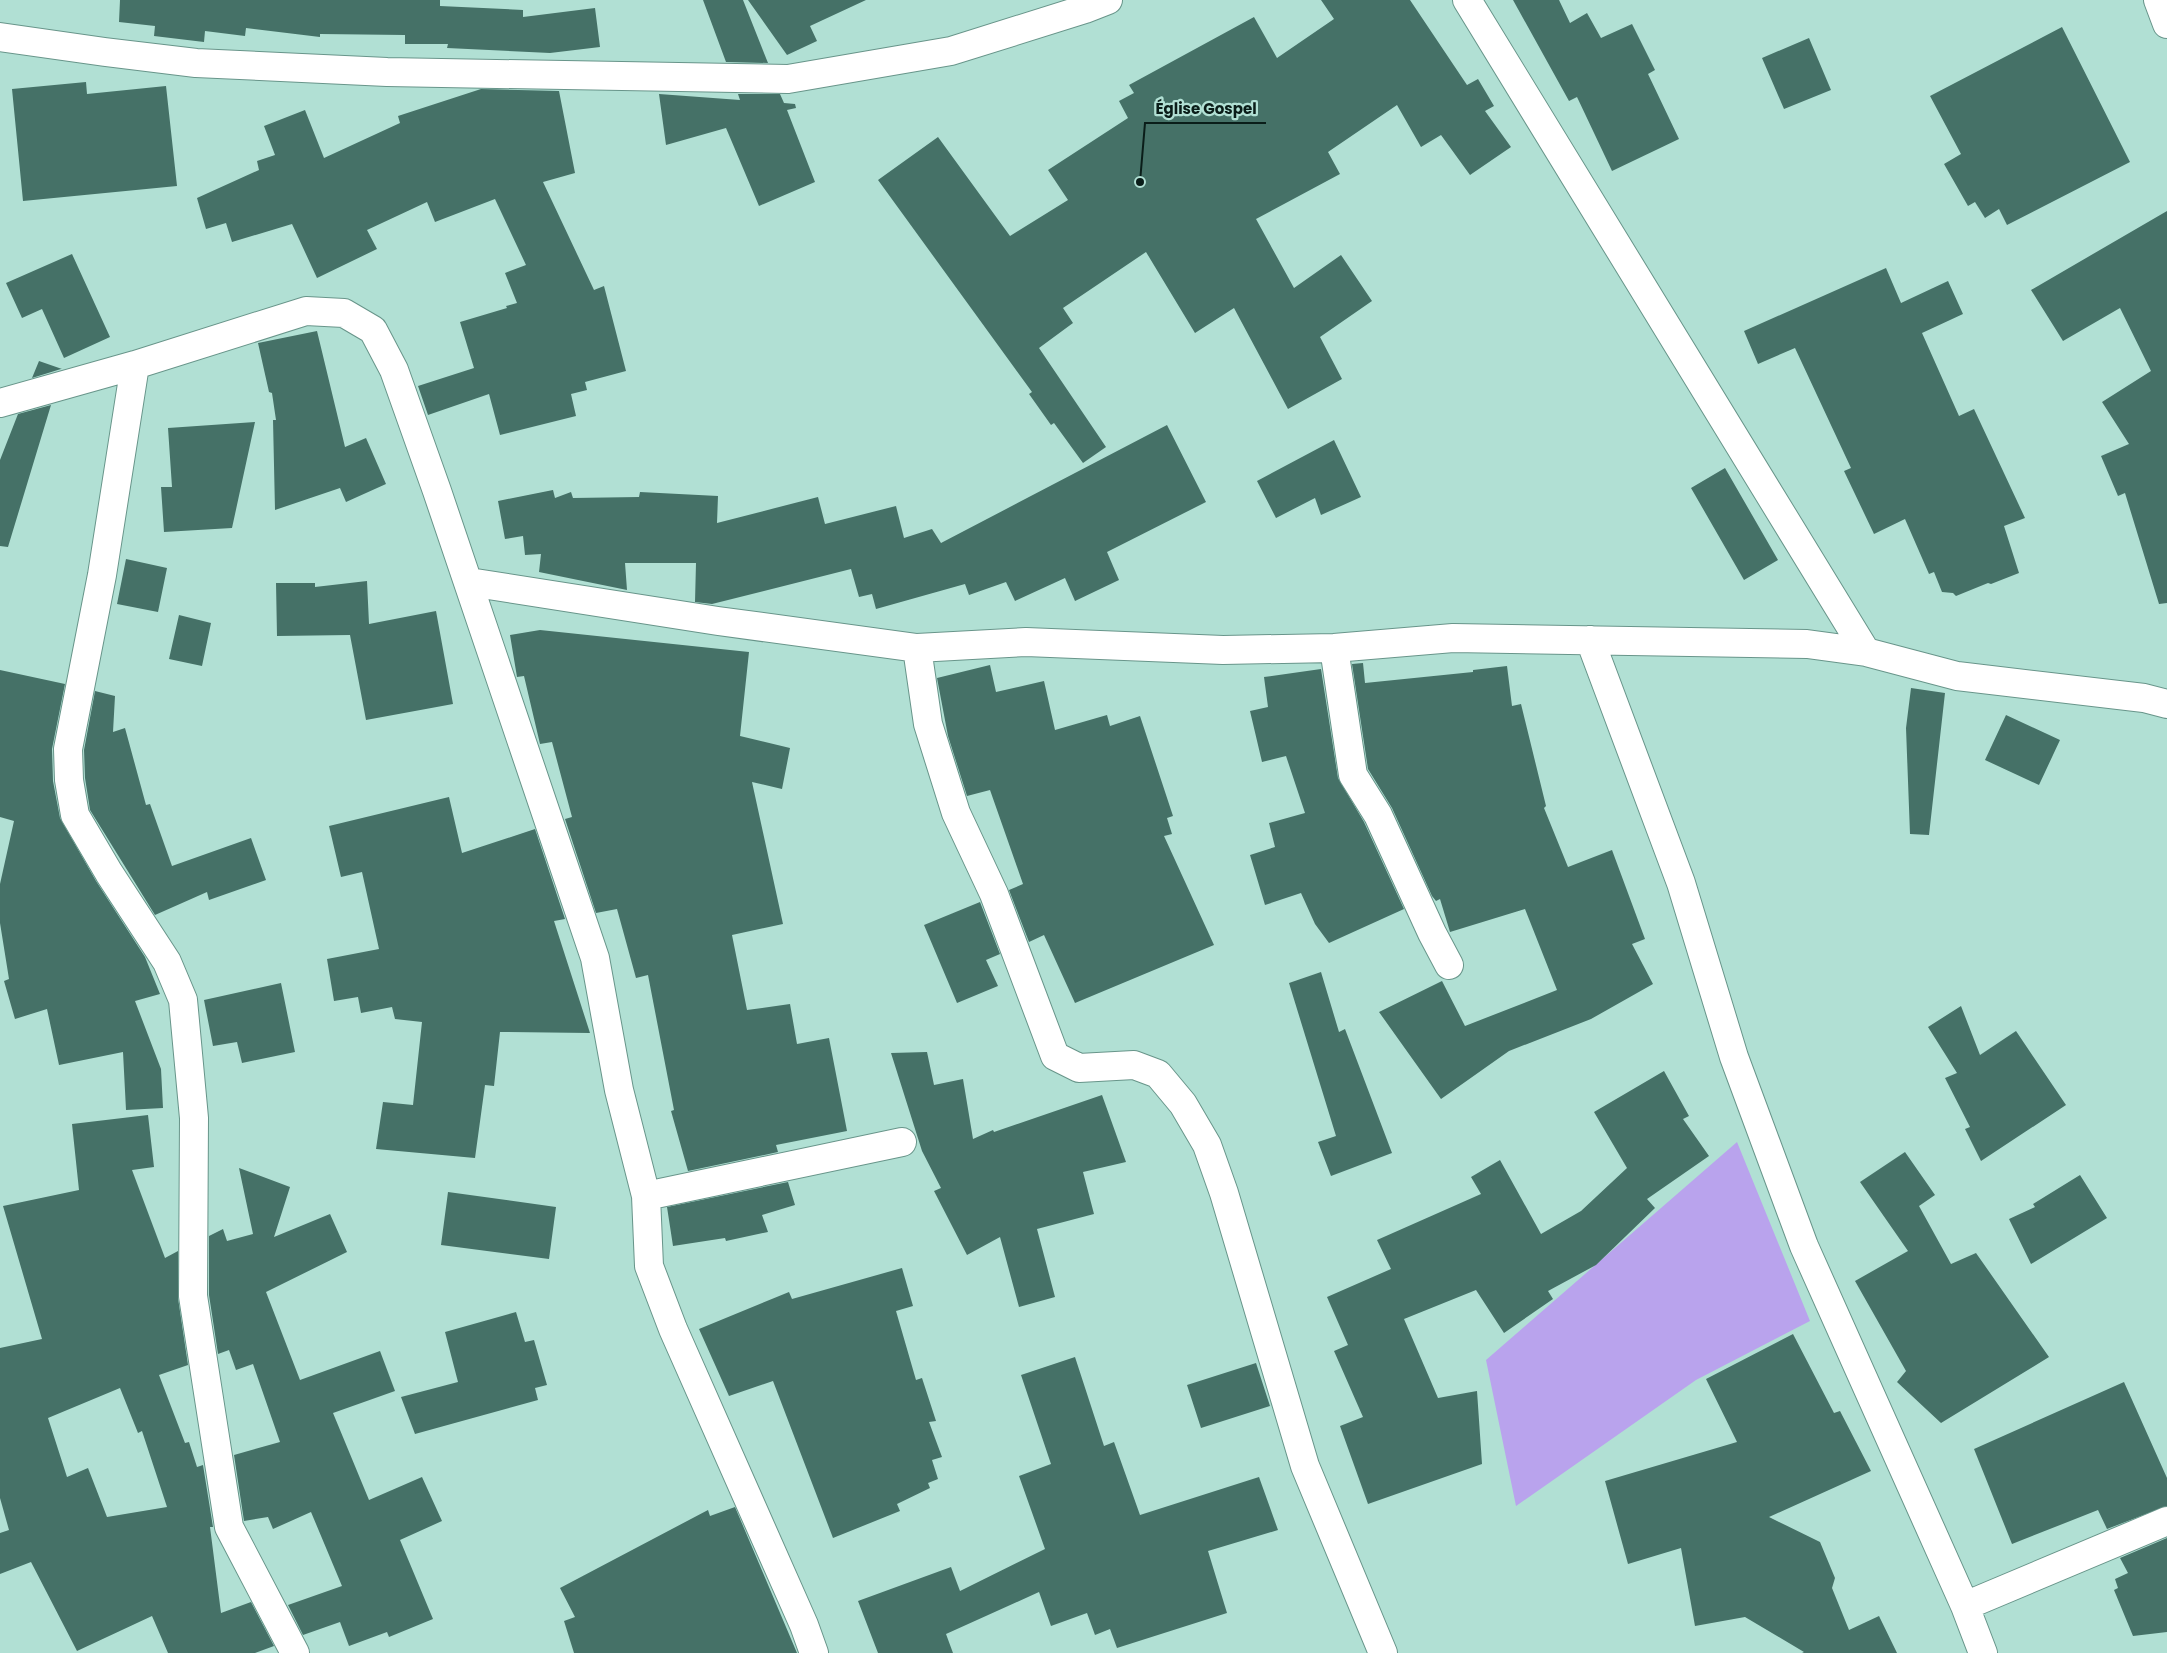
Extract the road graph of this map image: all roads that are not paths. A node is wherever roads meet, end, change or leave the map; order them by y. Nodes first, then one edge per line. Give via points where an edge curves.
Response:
1 (1108, 0) edge
2 (1467, 0) edge
3 (2158, 0) edge
4 (2167, 24) edge
5 (0, 36) edge
6 (135, 365) junction
7 (0, 402) edge
8 (469, 582) junction
9 (1590, 640) junction
10 (917, 648) junction
11 (1334, 648) junction
12 (1866, 652) junction
13 (2167, 704) edge
14 (1449, 965) dead end
15 (902, 1142) dead end
16 (646, 1196) junction
17 (2167, 1521) edge
18 (1965, 1606) junction
19 (295, 1653) edge
20 (814, 1653) edge
21 (1383, 1653) edge
22 (1983, 1653) edge

1 - 5 street via 951,51 788,79 386,72 196,63
2 - 12 street
3 - 4 street
6 - 7 street
6 - 8 street via 306,311 344,312 373,330 394,370
6 - 19 street via 102,575 68,749 69,780 75,815 167,962 184,1000 194,1118 193,1296 229,1526
8 - 10 street
8 - 16 street via 594,958 619,1090
9 - 11 street via 1453,638
9 - 12 street via 1807,644
9 - 18 street via 1681,882 1734,1057 1804,1246
10 - 11 street via 1026,642 1224,650
10 - 21 street via 928,724 956,813 994,894 1055,1056 1079,1068 1134,1065 1158,1074 1183,1104 1207,1145 1305,1466
11 - 14 street via 1353,775 1378,815
12 - 13 street via 1957,676 2144,698
15 - 16 street
16 - 20 street via 649,1266 673,1329
17 - 18 street
18 - 22 street

